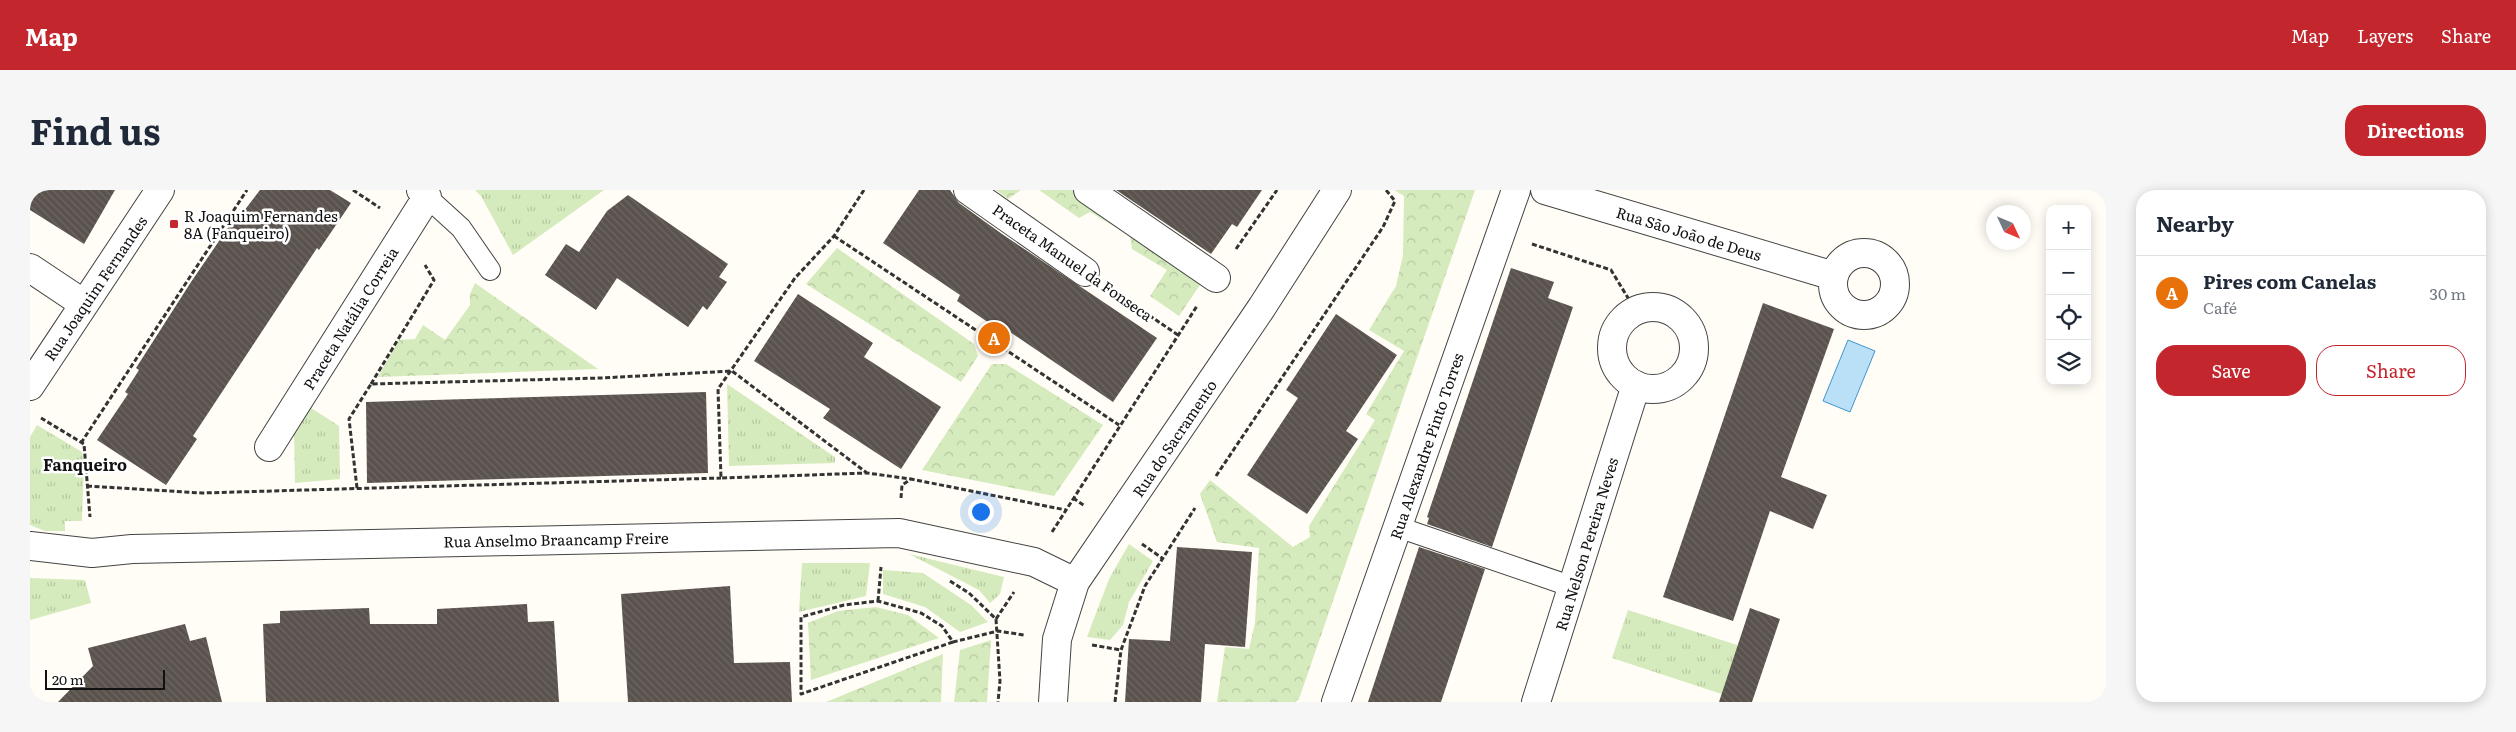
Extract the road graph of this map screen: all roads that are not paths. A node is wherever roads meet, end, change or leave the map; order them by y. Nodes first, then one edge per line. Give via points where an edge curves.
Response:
1 (160, 190) edge
2 (968, 190) edge
3 (1088, 190) edge
4 (1337, 190) edge
5 (1516, 190) edge
6 (1545, 190) edge
7 (424, 194) edge
8 (30, 268) edge
9 (490, 270) dead end
10 (1085, 272) road end
11 (1834, 276) dead end
12 (1216, 278) road end
13 (84, 304) junction
14 (1636, 385) junction
15 (30, 386) edge
16 (268, 447) dead end
17 (1398, 527) junction
18 (30, 546) edge
19 (1076, 582) junction
20 (1573, 587) junction
21 (1053, 702) edge
22 (1336, 702) edge
23 (1536, 702) edge

1 - 13 street, Rua Joaquim Fernandes
2 - 10 street, Praceta Manuel da Fonseca
3 - 12 street
4 - 19 street, Rua do Sacramento
5 - 17 street, Rua Alexandre Pinto Torres
6 - 11 street, Rua São João de Deus
7 - 9 lane via 461,228
7 - 16 street, Praceta Natália Correia
8 - 13 street
13 - 15 street, Rua Joaquim Fernandes
14 - 14 street via 1656,388 1675,382 1686,373 1692,361 1692,334 1675,313 1649,307 1636,311 1617,329 1613,342 1617,368
14 - 20 street, Rua Nelson Pereira Neves
17 - 20 lane
17 - 22 street, Rua Alexandre Pinto Torres
18 - 19 street, Rua Anselmo Braancamp Freire via 92,553 142,549 899,532 1034,562
19 - 21 street, Rua do Sacramento via 1057,639
20 - 23 street, Rua Nelson Pereira Neves

